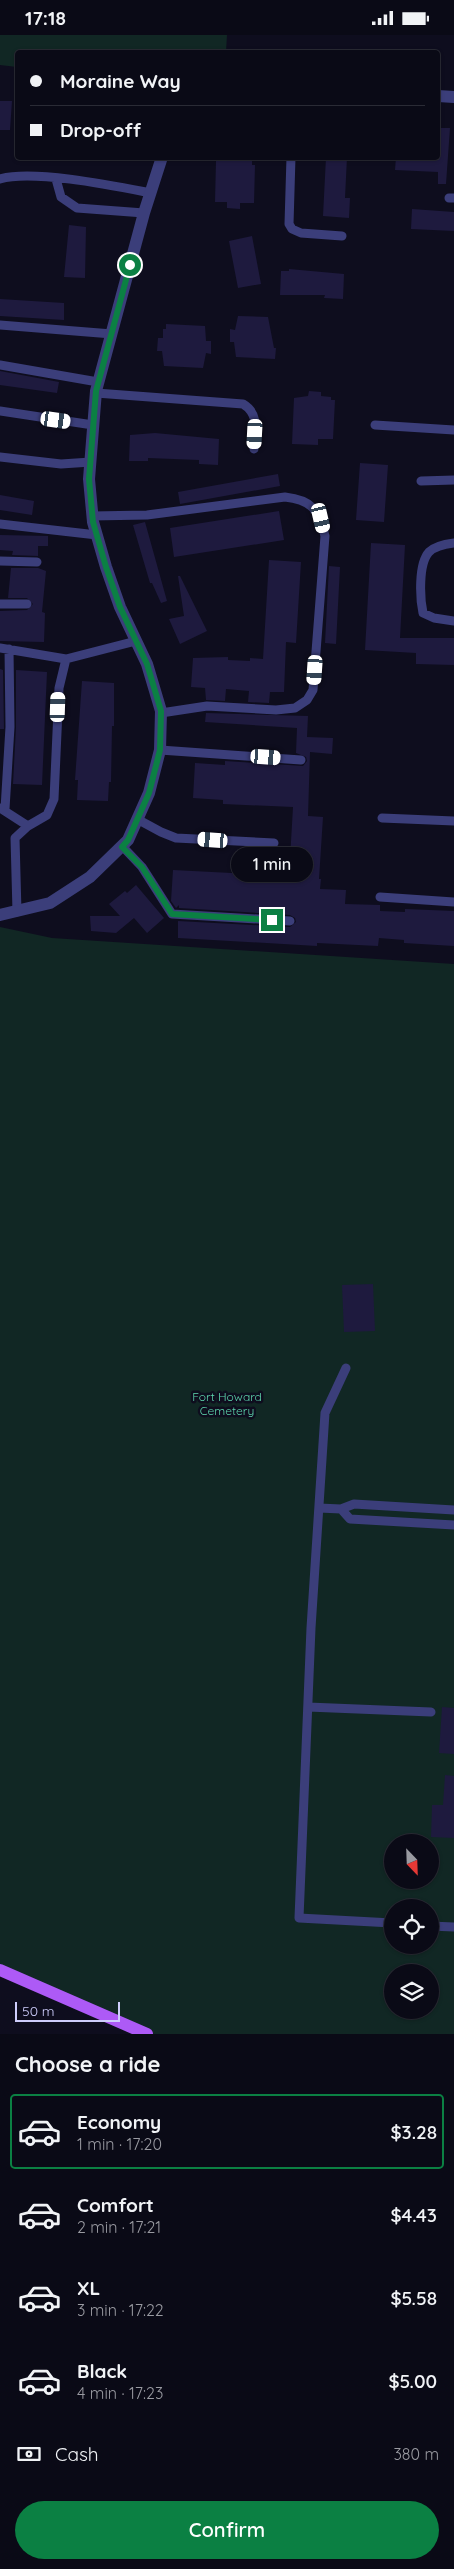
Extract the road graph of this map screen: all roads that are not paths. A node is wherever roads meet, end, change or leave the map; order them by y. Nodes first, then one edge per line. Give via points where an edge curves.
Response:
1 (440, 96) edge
2 (454, 97) edge
3 (161, 160) edge
4 (292, 160) edge
5 (0, 179) edge
6 (56, 179) junction
7 (151, 193) junction
8 (144, 213) junction
9 (342, 236) dead end
10 (0, 325) edge
11 (112, 334) junction
12 (0, 365) edge
13 (97, 387) junction
14 (0, 411) edge
15 (93, 425) junction
16 (375, 425) dead end
17 (454, 430) edge
18 (254, 449) dead end
19 (0, 457) edge
20 (90, 462) junction
21 (454, 480) edge
22 (421, 481) dead end
23 (92, 516) junction
24 (0, 523) edge
25 (96, 535) junction
26 (454, 543) edge
27 (0, 561) edge
28 (37, 562) dead end
29 (0, 604) edge
30 (28, 604) dead end
31 (454, 621) edge
32 (136, 641) junction
33 (5, 649) edge
34 (66, 659) junction
35 (161, 713) junction
36 (160, 750) junction
37 (301, 760) dead end
38 (2, 808) edge
39 (382, 818) dead end
40 (137, 819) junction
41 (454, 821) edge
42 (28, 826) junction
43 (274, 843) dead end
44 (122, 847) junction
45 (380, 897) dead end
46 (454, 901) edge
47 (16, 912) junction
48 (0, 915) edge
49 (290, 921) dead end
50 (346, 1369) dead end
51 (319, 1508) junction
52 (341, 1509) junction
53 (454, 1510) edge
54 (454, 1525) edge
55 (308, 1707) junction
56 (431, 1712) dead end
57 (384, 1922) edge
58 (439, 1926) edge
59 (454, 1927) edge
60 (0, 1970) edge
61 (141, 2033) edge

1 - 2 street
3 - 7 street
4 - 9 lane via 289,224 292,229 301,233
5 - 6 lane via 25,176
6 - 7 lane
6 - 8 lane via 61,197 77,207
7 - 8 street
8 - 11 street
10 - 11 lane
11 - 13 street
12 - 13 lane
13 - 15 street
13 - 18 lane via 243,403 252,409 255,419
14 - 15 lane
15 - 20 street
16 - 17 lane
19 - 20 lane via 61,464
20 - 23 street
21 - 22 lane
23 - 25 street
23 - 35 lane via 147,515 285,497 300,499 312,506 321,518 325,536 314,680 307,700 294,708 276,710 207,706
24 - 25 lane
25 - 32 street via 120,607
26 - 31 lane via 429,551 424,561 420,598 423,613
27 - 28 lane
29 - 30 lane
32 - 34 lane
32 - 35 street via 147,664
33 - 34 lane
33 - 38 lane via 10,727
34 - 42 lane via 59,688 54,799 47,815
35 - 36 street
36 - 37 lane
36 - 40 street via 149,793
38 - 42 lane
39 - 41 lane
40 - 43 lane via 176,838
40 - 44 street
42 - 47 lane via 15,838
44 - 47 street via 90,877 50,903
44 - 49 lane via 142,867 172,914
45 - 46 lane
47 - 48 street
50 - 51 lane via 325,1413
51 - 52 lane
51 - 55 lane
52 - 53 lane via 354,1504
52 - 54 lane via 350,1519
55 - 56 lane
55 - 57 lane via 299,1917
58 - 59 lane
60 - 61 main road

